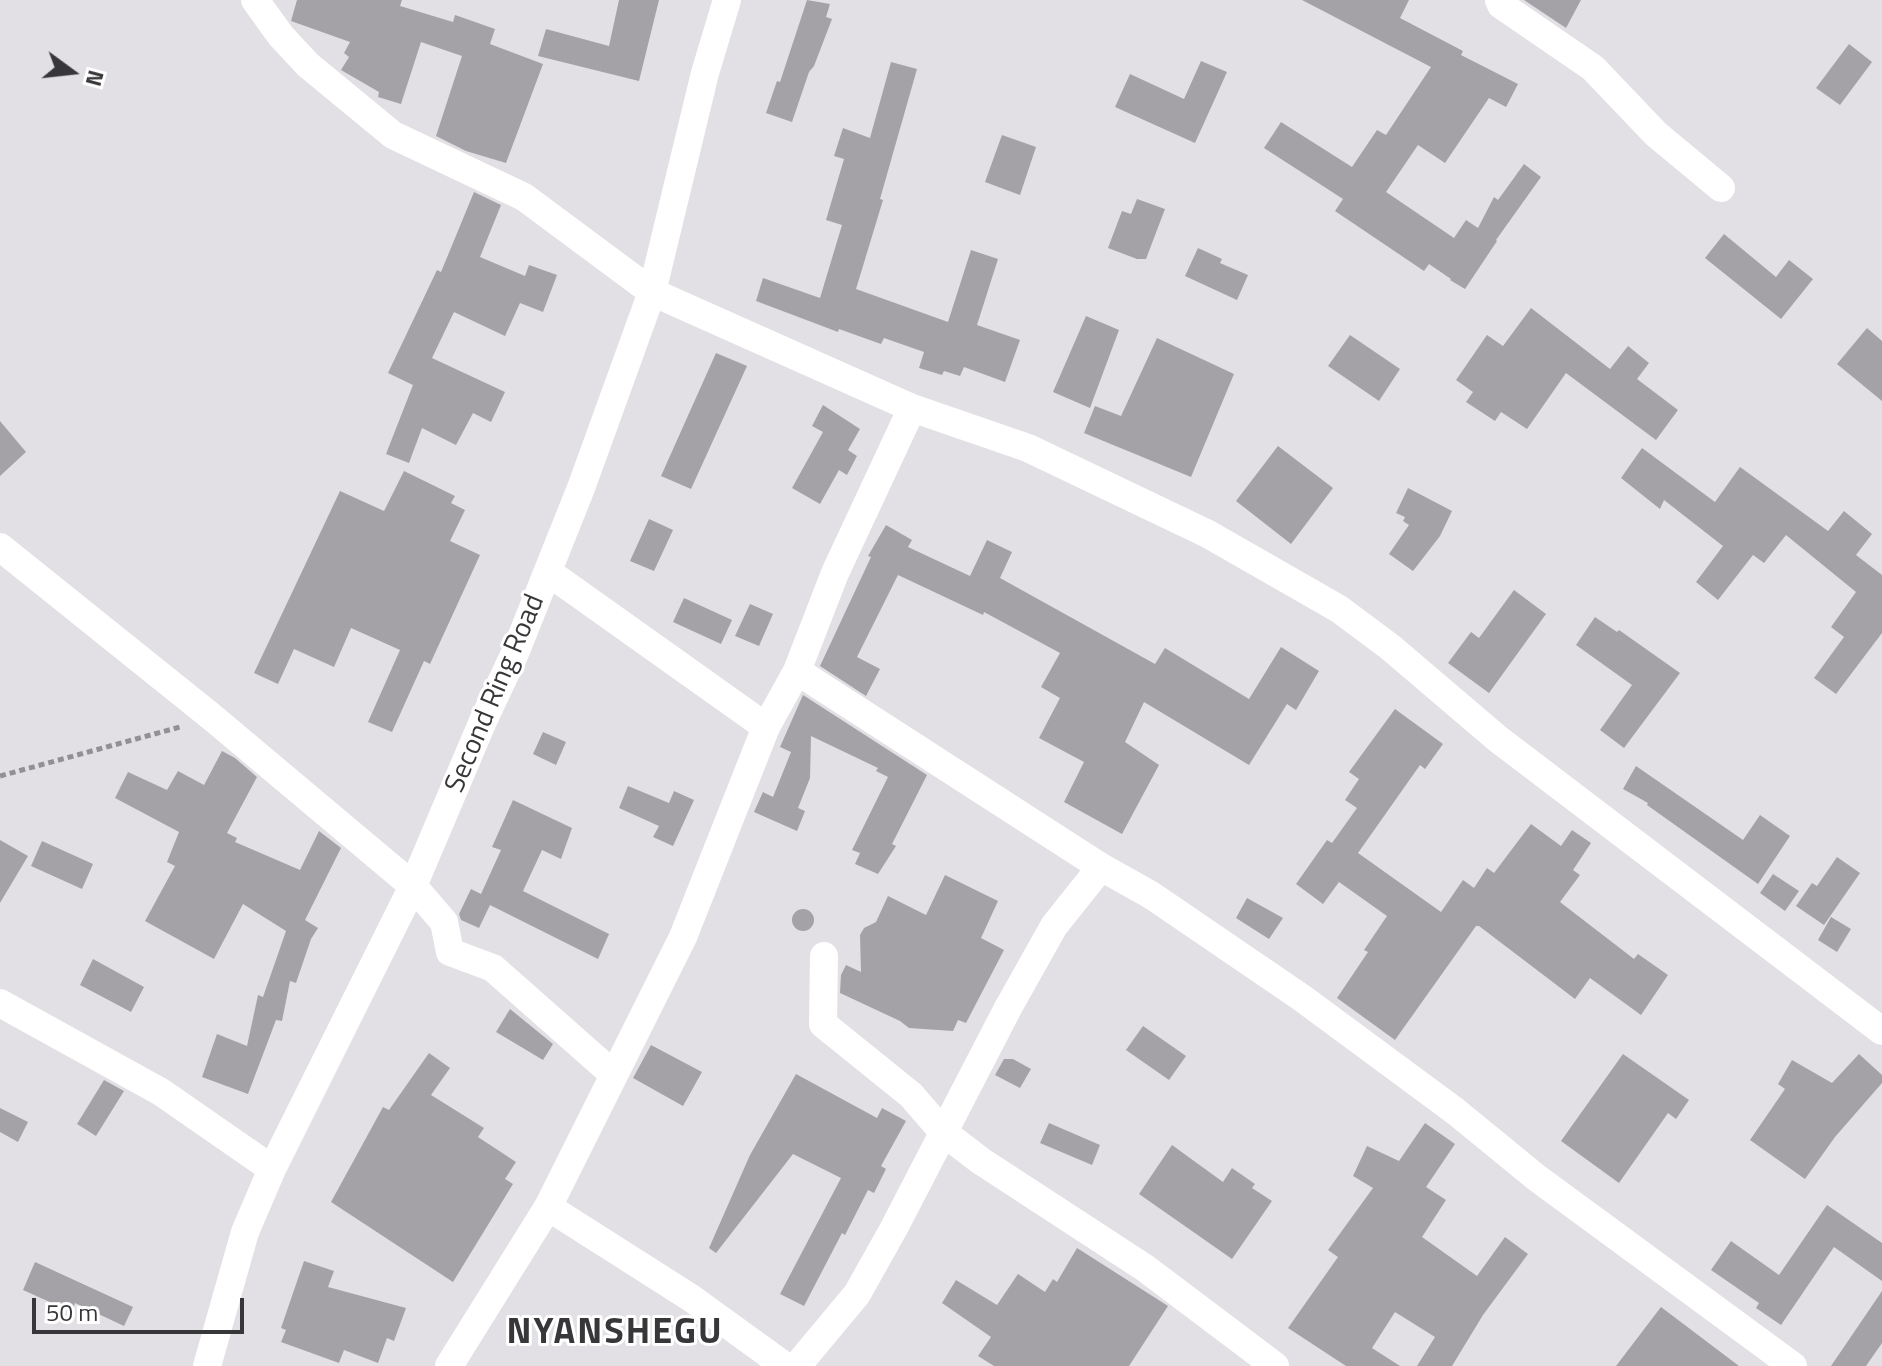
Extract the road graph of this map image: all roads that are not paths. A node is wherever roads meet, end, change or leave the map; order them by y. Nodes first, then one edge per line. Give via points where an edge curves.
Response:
1 (255, 0) edge
2 (727, 0) edge
3 (1499, 0) edge
4 (1721, 188) dead end
5 (652, 292) junction
6 (912, 408) junction
7 (0, 547) edge
8 (548, 572) junction
9 (797, 671) junction
10 (766, 727) junction
11 (1101, 867) junction
12 (413, 886) junction
13 (824, 956) dead end
14 (0, 1003) edge
15 (1882, 1031) edge
16 (613, 1074) junction
17 (943, 1132) junction
18 (272, 1169) junction
19 (548, 1207) junction
20 (216, 1362) edge
21 (449, 1366) edge
22 (785, 1366) edge
23 (797, 1366) edge
24 (1275, 1366) edge
25 (1793, 1366) edge

1 - 5 street via 308,65 393,135 524,197
2 - 5 street, Second Ring Road
3 - 4 street via 1593,68 1656,134
5 - 6 street
5 - 8 street, Second Ring Road
6 - 9 street via 835,573
6 - 15 street via 1028,448 1095,479 1208,534 1339,609 1509,748
7 - 12 street
8 - 10 street
8 - 12 street, Second Ring Road
9 - 10 street
9 - 11 street
10 - 16 street via 683,937
11 - 17 street via 1054,926
11 - 25 street via 1302,998
12 - 16 street via 444,922 450,952 493,968
12 - 18 street, Second Ring Road
13 - 17 street via 823,1024 911,1095
14 - 18 street via 161,1092
16 - 19 street
17 - 23 street via 857,1294
17 - 24 street via 1145,1268
18 - 20 street, Second Ring Road via 245,1232
19 - 21 street
19 - 22 street via 691,1298

